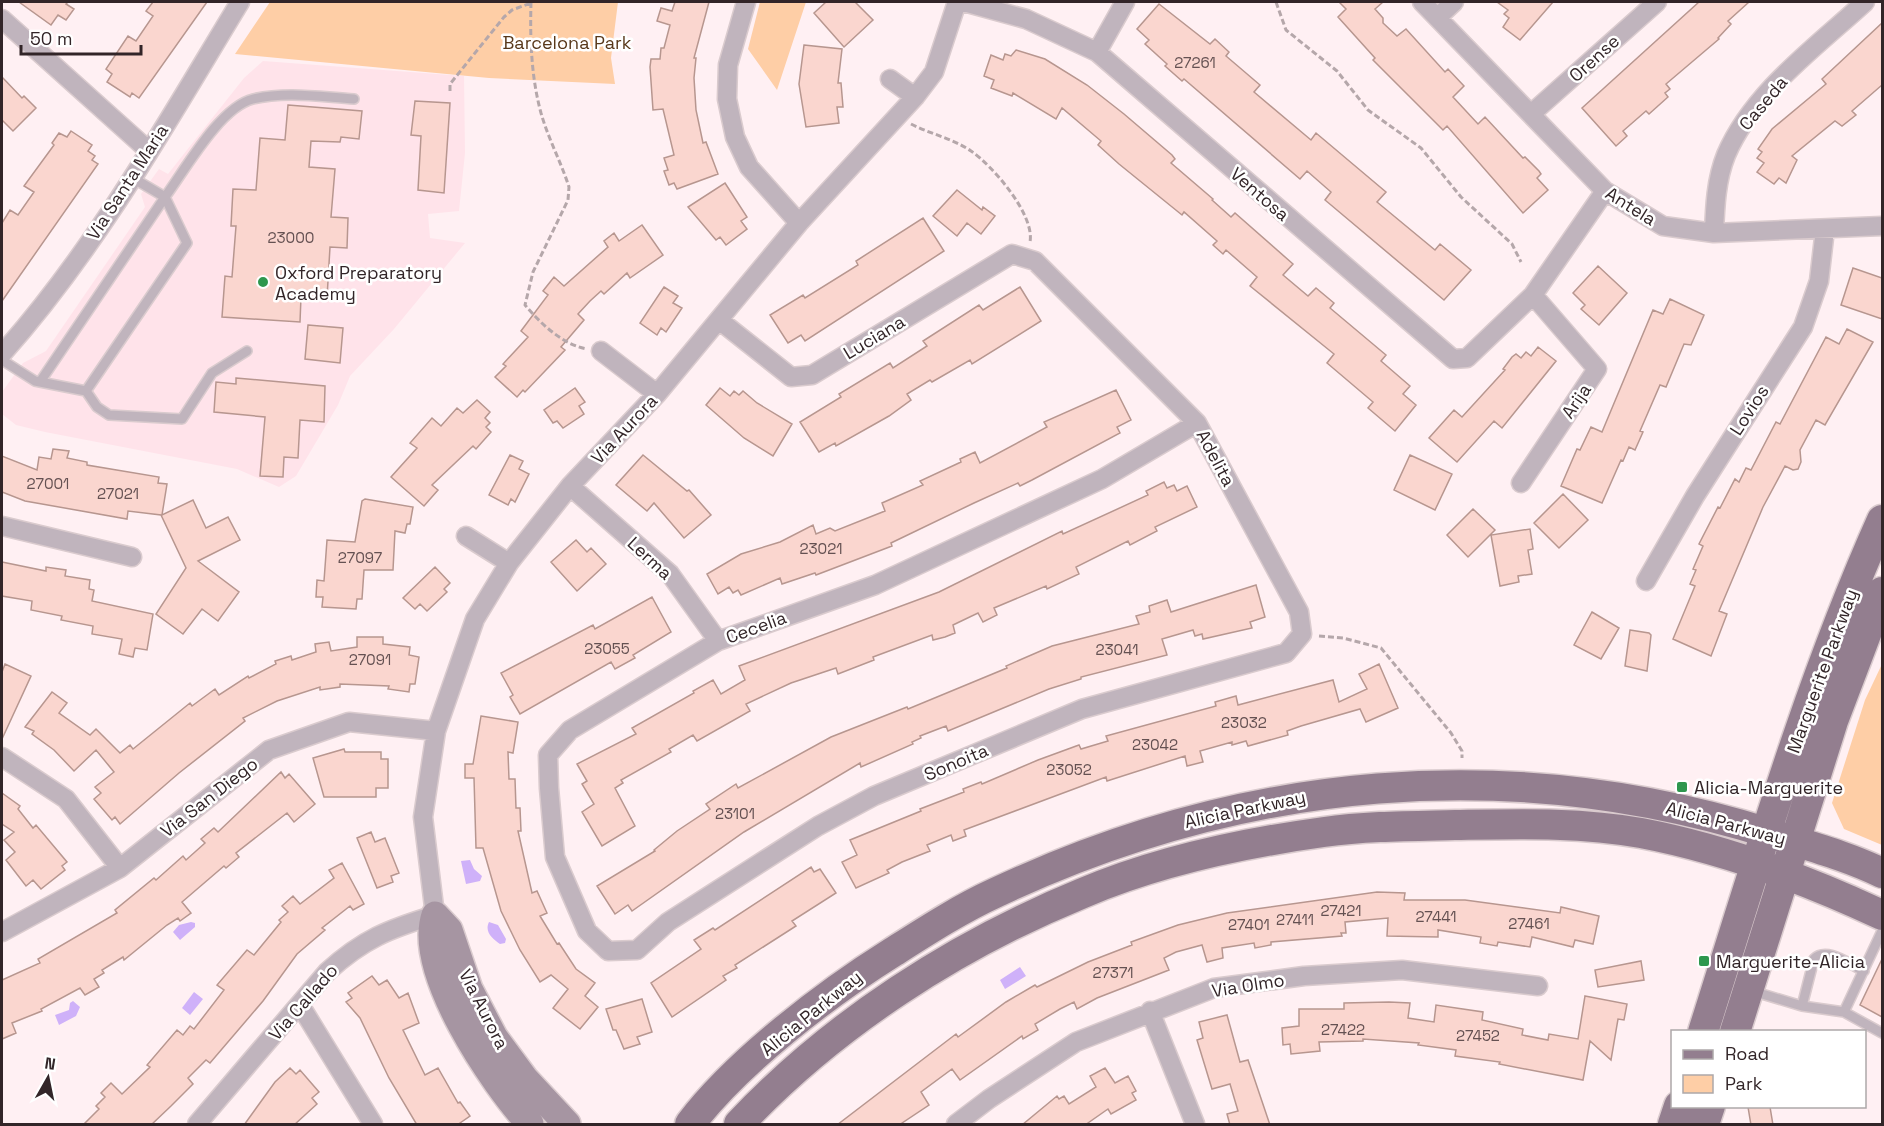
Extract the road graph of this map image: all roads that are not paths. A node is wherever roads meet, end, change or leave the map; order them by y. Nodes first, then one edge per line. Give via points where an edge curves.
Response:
1 (240, 2) edge
2 (746, 2) edge
3 (957, 2) edge
4 (964, 2) edge
5 (1125, 2) edge
6 (1422, 2) edge
7 (1454, 2) edge
8 (1657, 2) edge
9 (1865, 2) edge
10 (1438, 16) junction
11 (2, 19) edge
12 (1096, 52) junction
13 (890, 79) dead end
14 (915, 97) junction
15 (354, 99) dead end
16 (1531, 114) junction
17 (149, 151) junction
18 (131, 177) junction
19 (1605, 191) junction
20 (165, 197) junction
21 (799, 223) junction
22 (1882, 226) edge
23 (1825, 228) junction
24 (1714, 233) junction
25 (1035, 261) joint
26 (1533, 296) junction
27 (719, 320) junction
28 (247, 351) dead end
29 (601, 351) road end
30 (2, 354) edge
31 (2, 360) edge
32 (40, 382) junction
33 (86, 391) junction
34 (657, 394) junction
35 (1197, 423) junction
36 (1521, 483) dead end
37 (570, 486) junction
38 (1882, 520) edge
39 (2, 526) edge
40 (466, 536) dead end
41 (132, 557) dead end
42 (509, 563) junction
43 (1646, 581) dead end
44 (1882, 592) edge
45 (1302, 634) joint
46 (718, 641) junction
47 (436, 731) junction
48 (2, 757) edge
49 (1780, 837) junction
50 (1756, 863) junction
51 (120, 867) junction
52 (1784, 873) junction
53 (1882, 873) edge
54 (435, 915) junction
55 (1882, 915) edge
56 (1882, 931) edge
57 (2, 932) edge
58 (637, 950) joint
59 (1864, 971) junction
60 (1538, 986) dead end
61 (1747, 989) junction
62 (300, 1005) junction
63 (1802, 1006) junction
64 (1150, 1011) junction
65 (1844, 1012) junction
66 (1704, 1030) edge
67 (1736, 1030) edge
68 (1882, 1033) edge
69 (1678, 1108) edge
70 (1710, 1108) edge
71 (197, 1125) edge
72 (373, 1125) edge
73 (530, 1125) edge
74 (567, 1125) edge
75 (690, 1125) edge
76 (739, 1125) edge
77 (956, 1125) edge
78 (1195, 1125) edge
79 (1673, 1125) edge
80 (1704, 1125) edge

1 - 17 street, Via Santa Maria
2 - 21 street via 728,64 727,99 735,137 749,167
3 - 14 street, Via Aurora via 934,72
4 - 12 street, Ventosa via 1026,19
5 - 12 street
6 - 10 street, Antela
7 - 10 street
8 - 16 street, Orense
9 - 24 street, Caseda via 1777,84 1742,126 1726,156 1716,192
10 - 16 street, Antela
11 - 17 street
12 - 26 street, Ventosa via 1453,359 1467,358
13 - 14 street
14 - 21 street, Via Aurora
15 - 20 lane via 285,94 251,99 232,110 218,125
16 - 19 street, Antela
17 - 18 street, Via Santa Maria
18 - 20 lane
18 - 30 street, Via Santa Maria via 44,306
19 - 24 street, Antela via 1663,226
19 - 26 street
20 - 32 lane
20 - 33 lane via 187,243
21 - 27 street, Via Aurora
22 - 23 street, Antela
23 - 24 street, Antela
23 - 43 street, Lovios via 1820,281 1803,327 1695,496
25 - 27 street, Luciana via 1012,254 812,375 791,377
25 - 35 street, Adelita
26 - 36 street, Arija via 1597,369
27 - 34 street, Via Aurora
28 - 33 lane via 212,373 182,419 109,415
29 - 34 street
31 - 32 lane
32 - 33 lane
34 - 37 street, Via Aurora
35 - 45 street, Adelita via 1299,612
35 - 46 street, Cecelia via 1102,479 875,585
37 - 42 street, Via Aurora
37 - 46 street, Lerma via 670,573
38 - 49 main road, Marguerite Parkway via 1829,643
39 - 41 street
40 - 42 street
42 - 47 street, Via Aurora via 475,620
44 - 49 main road, Marguerite Parkway via 1833,721
45 - 58 street, Sonoita via 1286,653 1082,709 874,796 818,826 668,921
46 - 58 street, Cecelia via 570,730 548,755 555,856 587,931 608,951
47 - 51 street, Via San Diego via 349,722 268,750
47 - 54 street, Via Aurora via 423,817
48 - 51 street via 66,799
49 - 50 main road, Marguerite Parkway
49 - 52 main road, Marguerite Parkway
49 - 53 main road, Alicia Parkway
49 - 75 main road, Alicia Parkway via 1698,812 1649,803 1573,791 1491,785 1351,790 1202,816 1066,861 992,894 929,930 855,976 787,1030 711,1097
50 - 52 main road, Alicia Parkway
50 - 66 main road, Marguerite Parkway
50 - 76 main road, Alicia Parkway via 1639,833 1569,825 1495,824 1326,832 1240,846 1084,892 948,960 833,1040 768,1094
51 - 57 street, Via San Diego
52 - 55 main road, Alicia Parkway
52 - 61 main road, Marguerite Parkway
54 - 62 street, Via Callado via 390,928 348,953
54 - 73 street, Via Aurora via 430,929 443,986 474,1051 505,1097
54 - 74 street, Via Aurora via 449,930 469,989 494,1036 525,1079
56 - 59 lane
59 - 63 lane via 1827,953 1819,954 1814,959
59 - 65 lane
60 - 64 street, Via Olmo via 1402,970 1314,975 1214,988
61 - 63 lane
61 - 67 main road, Marguerite Parkway
62 - 71 street, Via Callado
62 - 72 street
63 - 65 lane
64 - 77 street, Via Olmo via 1076,1042 988,1099
64 - 78 street
65 - 68 lane
69 - 79 main road
70 - 80 main road

